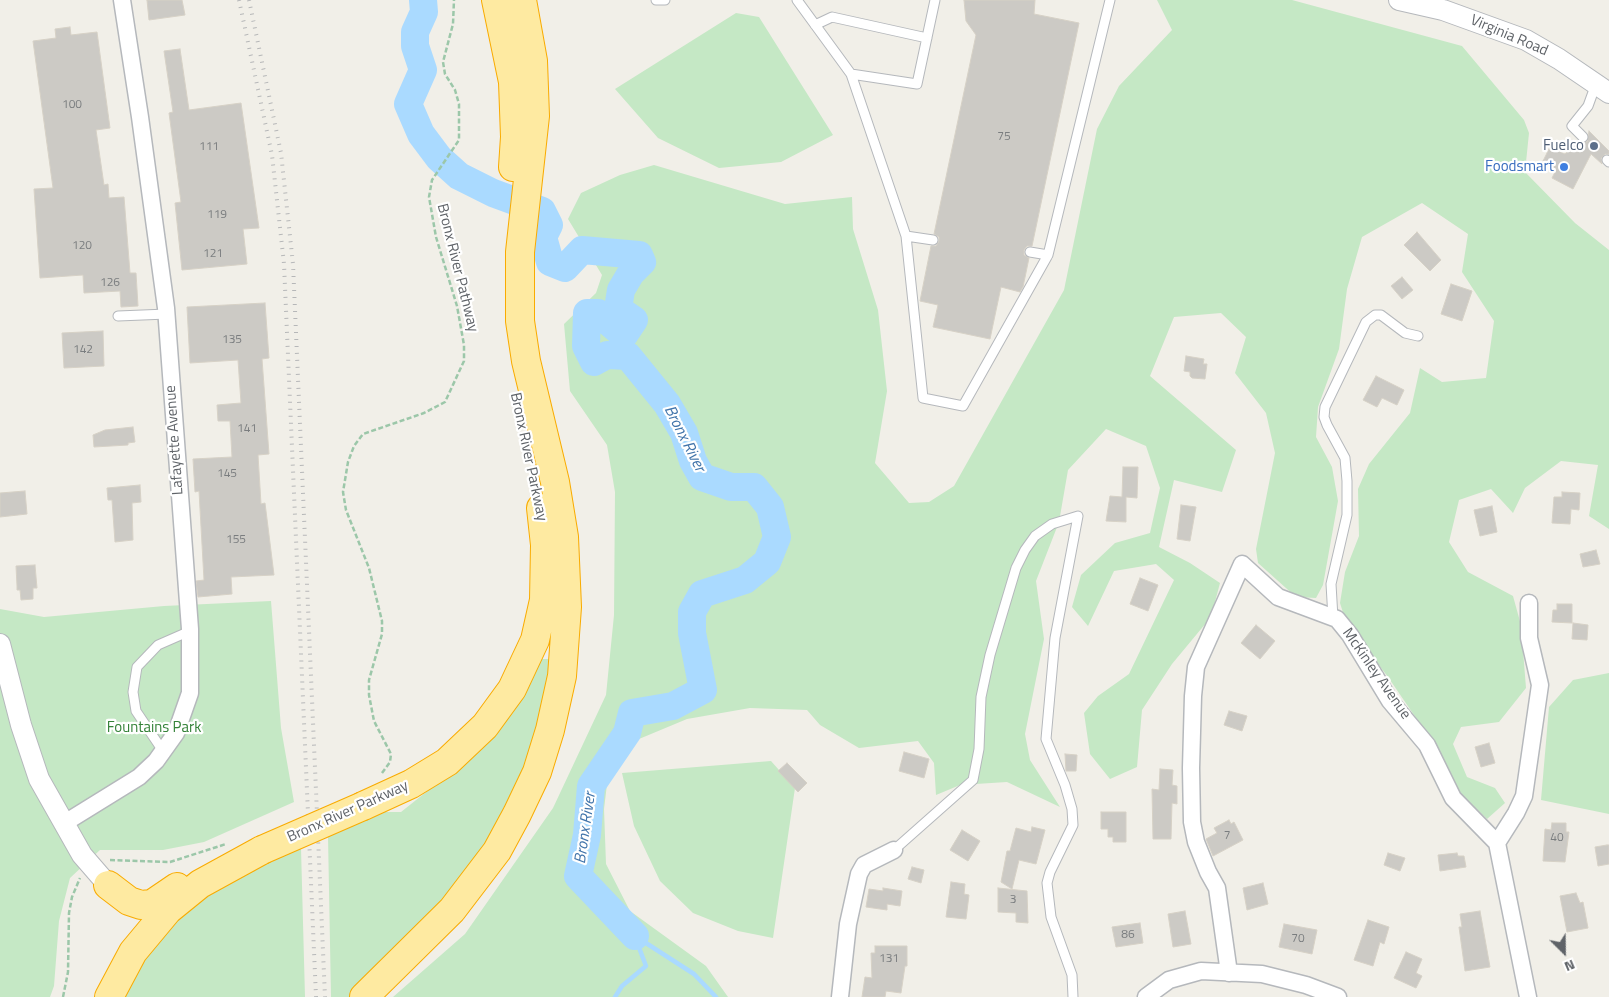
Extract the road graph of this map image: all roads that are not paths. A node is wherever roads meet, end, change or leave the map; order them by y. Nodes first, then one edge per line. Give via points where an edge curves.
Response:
1 (122, 0) edge
2 (496, 0) edge
3 (522, 0) edge
4 (656, 0) edge
5 (665, 0) edge
6 (797, 0) edge
7 (935, 0) edge
8 (1110, 0) edge
9 (1399, 0) edge
10 (815, 25) junction
11 (927, 38) junction
12 (851, 74) junction
13 (1602, 88) edge
14 (1583, 137) dead end
15 (521, 173) junction
16 (514, 225) junction
17 (906, 236) junction
18 (933, 240) dead end
19 (1030, 252) dead end
20 (1048, 255) junction
21 (167, 314) junction
22 (118, 316) dead end
23 (1418, 336) dead end
24 (1529, 603) dead end
25 (1333, 618) junction
26 (190, 631) junction
27 (0, 644) edge
28 (163, 751) junction
29 (63, 824) junction
30 (1497, 843) junction
31 (247, 850) junction
32 (894, 850) joint
33 (109, 872) junction
34 (1229, 973) junction
35 (1149, 994) edge
36 (98, 997) edge
37 (109, 997) edge
38 (364, 997) edge
39 (840, 997) edge
40 (1074, 997) edge
41 (1338, 997) edge
42 (1528, 997) edge

1 - 21 street, Lafayette Avenue
2 - 15 highway, Bronx River Parkway via 513,82 515,137
3 - 15 highway, Bronx River Parkway via 531,47 534,130
4 - 5 lane
6 - 10 lane
7 - 11 lane
8 - 20 lane
9 - 13 street, Virginia Road via 1443,10 1526,40
10 - 11 lane via 832,17
10 - 12 lane
11 - 12 lane via 917,84
12 - 17 lane
13 - 14 lane via 1572,126
15 - 16 highway, Bronx River Parkway
16 - 31 highway, Bronx River Parkway, bridge via 501,275 505,344 544,532 545,586 538,626 525,664 495,715 435,770 363,806
16 - 38 highway, Bronx River Parkway via 522,335 556,489 565,551 566,628 556,704 547,743 530,788 492,857 452,910
17 - 18 lane
17 - 20 lane via 923,398 963,406
19 - 20 lane
21 - 22 lane
21 - 26 street, Lafayette Avenue
23 - 25 lane via 1405,333 1381,315 1375,315 1366,322 1325,407 1327,425 1345,458 1347,481 1347,515 1331,584
24 - 30 street via 1528,628 1540,685 1524,796
25 - 30 street, McKinley Avenue via 1350,635 1390,701 1427,745 1453,798
25 - 34 street, McKinley Avenue via 1278,597 1242,564 1196,667 1190,768 1192,822 1196,842 1217,888
26 - 28 street, Lafayette Avenue via 190,693 176,733
26 - 28 lane via 158,644 137,667 133,692 136,711
27 - 29 street via 39,779
28 - 29 street, Lafayette Avenue via 139,777
29 - 33 street via 82,855
30 - 42 street
31 - 33 highway via 146,905 135,904
31 - 37 highway, Bronx River Parkway via 168,910 136,947
32 - 39 street via 864,866 859,874 848,924
32 - 40 lane via 973,780 979,749 981,697 1016,568 1035,536 1052,524 1078,516 1055,638 1046,739 1072,809 1073,825 1047,883 1051,917 1072,975
33 - 36 highway via 127,915 128,931
34 - 35 street via 1188,973 1169,980
34 - 41 street via 1262,974

